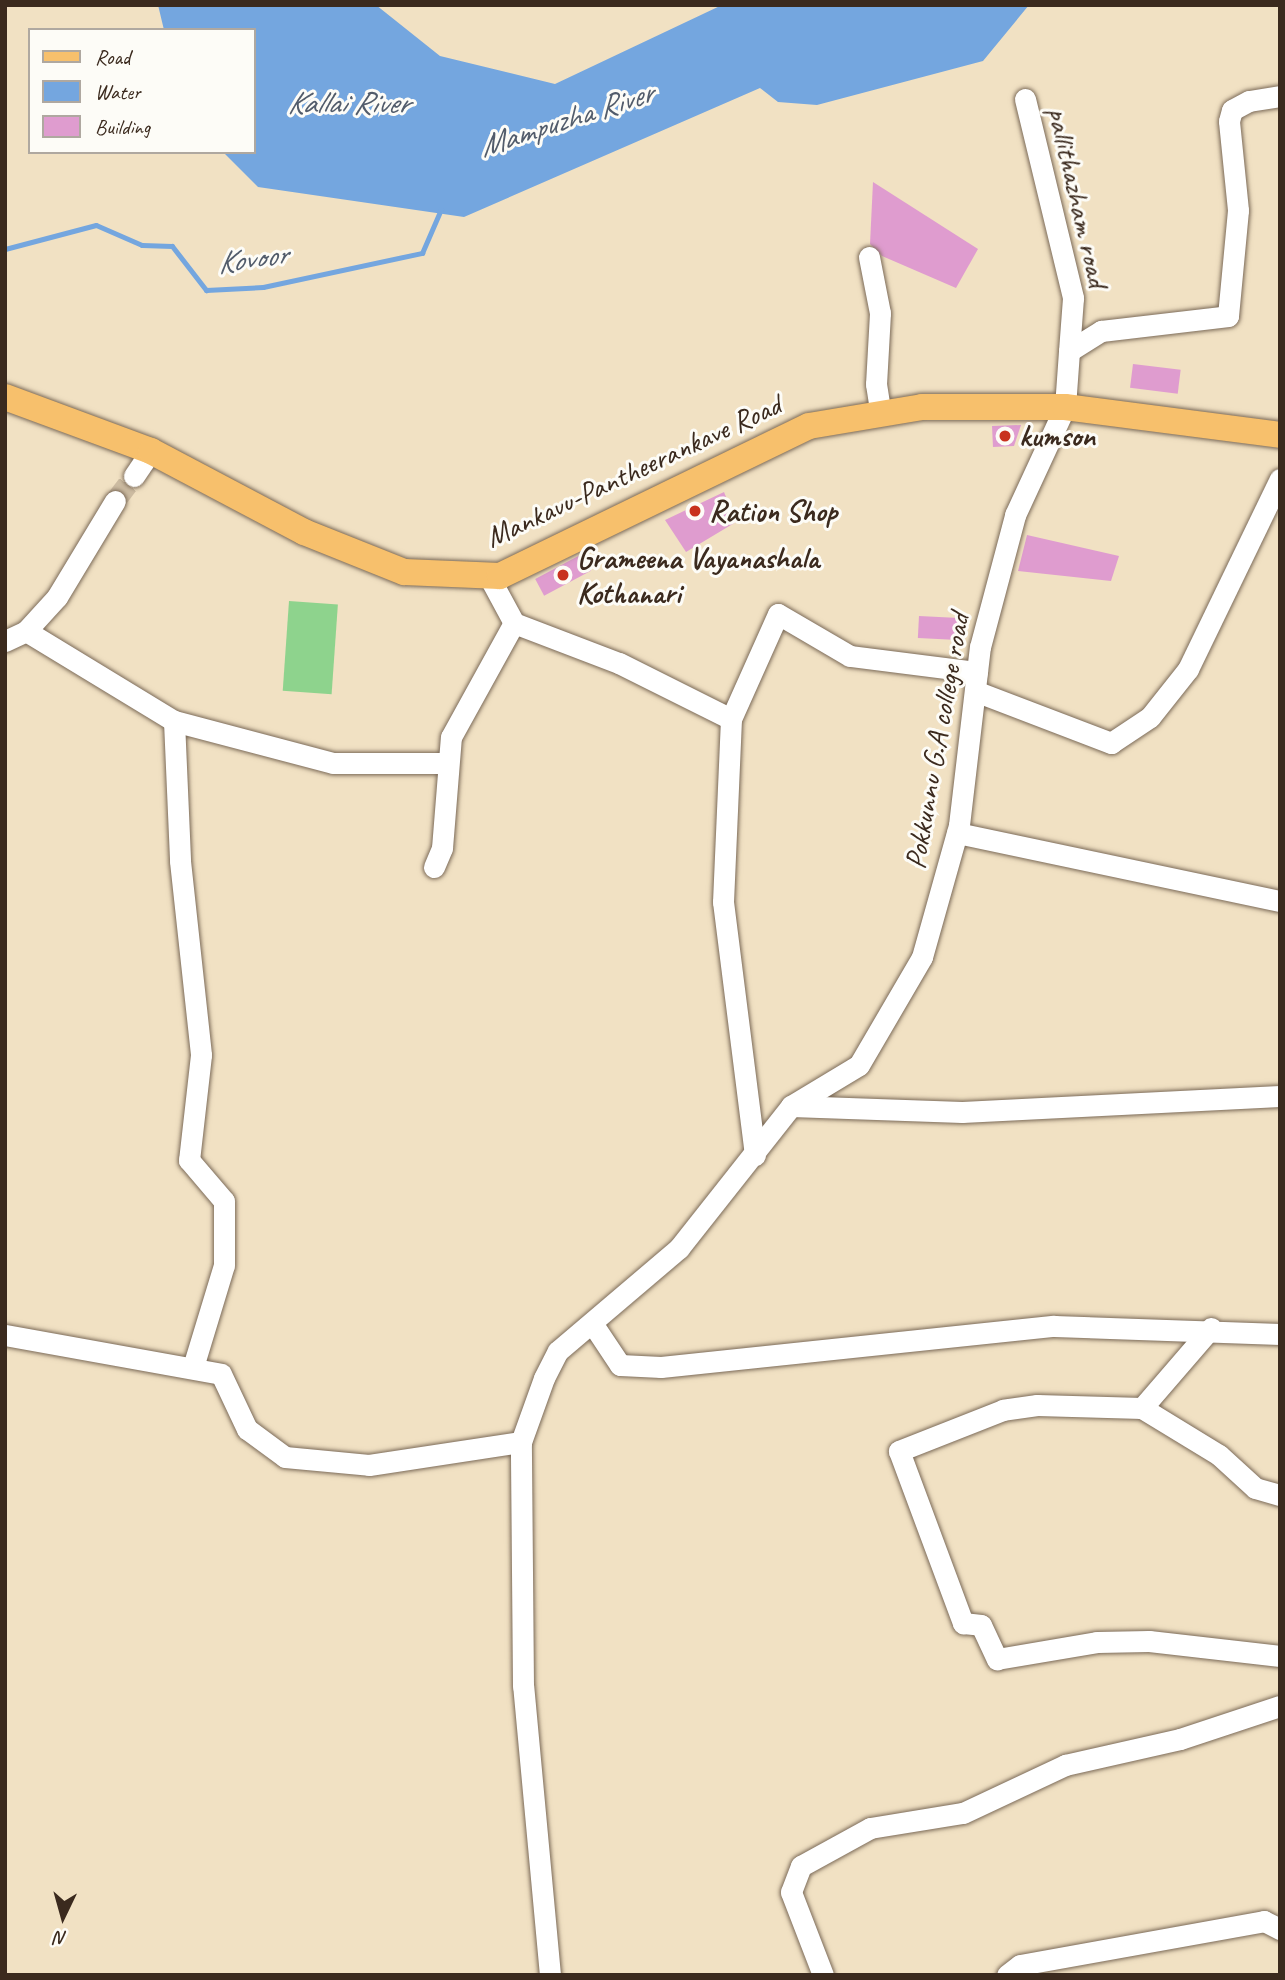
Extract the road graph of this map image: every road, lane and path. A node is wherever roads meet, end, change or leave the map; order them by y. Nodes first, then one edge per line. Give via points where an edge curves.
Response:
1 (1280, 96) edge
2 (1025, 99) dead end
3 (869, 257) dead end
4 (1069, 351) junction
5 (5, 397) edge
6 (1065, 407) junction
7 (881, 414) junction
8 (1280, 435) edge
9 (151, 451) junction
10 (134, 476) tunnel mouth
11 (1280, 479) edge
12 (116, 502) tunnel mouth
13 (488, 575) junction
14 (514, 623) junction
15 (26, 631) junction
16 (5, 641) edge
17 (976, 681) junction
18 (731, 719) junction
19 (174, 721) junction
20 (447, 763) junction
21 (957, 833) junction
22 (434, 867) dead end
23 (1280, 901) edge
24 (1280, 1096) edge
25 (791, 1106) junction
26 (755, 1154) junction
27 (594, 1326) junction
28 (1211, 1328) junction
29 (1280, 1334) edge
30 (5, 1335) edge
31 (193, 1367) junction
32 (1142, 1408) junction
33 (521, 1442) junction
34 (1280, 1495) edge
35 (1280, 1656) edge
36 (1280, 1706) edge
37 (1280, 1929) edge
38 (550, 1975) edge
39 (823, 1975) edge
40 (1007, 1975) edge

1 - 4 street via 1249,101 1232,110 1229,121 1238,210 1228,316 1101,331
2 - 4 street, pallithazham road via 1073,299
3 - 7 street via 880,313 876,384
4 - 6 street, pallithazham road
5 - 9 main road, Mankavu-Pantheerankave Road
6 - 7 main road, Mankavu-Pantheerankave Road via 922,407
6 - 8 main road, Mankavu-Pantheerankave Road
6 - 17 street, Pokkunnu G.A college road via 1015,515
7 - 13 main road, Mankavu-Pantheerankave Road via 809,426 500,576
9 - 10 street
9 - 13 main road, Mankavu-Pantheerankave Road via 304,532 404,572
11 - 17 street via 1188,669 1150,717 1111,743
12 - 15 street via 57,597
13 - 14 street
14 - 18 street via 620,663
14 - 20 street via 460,715
15 - 16 street
15 - 19 street
17 - 18 street via 850,656 778,614
17 - 21 street, Pokkunnu G.A college road
18 - 26 street via 723,902
19 - 20 street via 333,763
19 - 31 street via 180,861 201,1055 189,1160 224,1201 224,1265
20 - 22 street via 446,816
21 - 23 street
21 - 25 street, Pokkunnu G.A college road via 922,957 859,1065
24 - 25 street via 976,1112
25 - 26 street, Pokkunnu G.A college road
26 - 27 street, Pokkunnu G.A college road via 678,1248
27 - 28 street via 620,1365 661,1367 1054,1326
27 - 33 street, Pokkunnu G.A college road via 558,1350
28 - 29 street
28 - 32 street
30 - 31 street
31 - 33 street via 221,1374 247,1429 285,1457 369,1465
32 - 34 street via 1219,1455 1255,1488
32 - 35 street via 1003,1410 899,1451 963,1623 981,1625 997,1659 1097,1642 1149,1641
33 - 38 street via 523,1686
36 - 39 street via 1180,1740 1065,1765 963,1813 870,1828 801,1866 791,1892
37 - 40 street via 1264,1921 1020,1965

